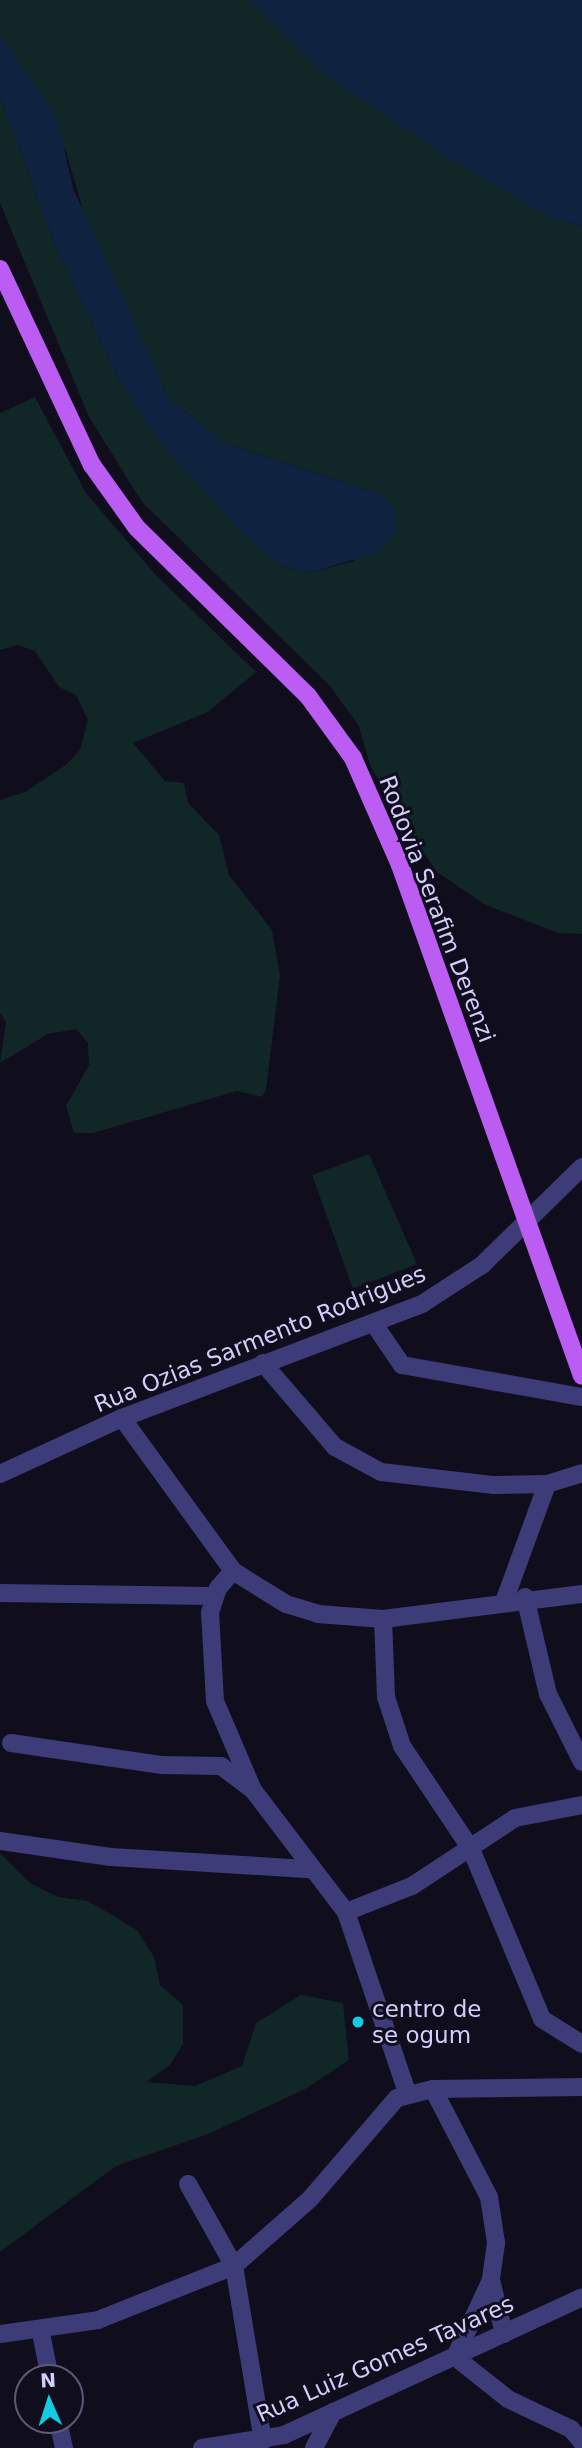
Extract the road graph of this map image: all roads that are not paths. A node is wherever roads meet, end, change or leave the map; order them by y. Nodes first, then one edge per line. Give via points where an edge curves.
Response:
1 (0, 269) edge
2 (582, 1167) edge
3 (524, 1223) junction
4 (374, 1324) junction
5 (263, 1363) junction
6 (582, 1376) edge
7 (582, 1398) edge
8 (122, 1418) junction
9 (582, 1473) edge
10 (0, 1474) edge
11 (547, 1484) junction
12 (233, 1571) junction
13 (0, 1593) edge
14 (582, 1594) edge
15 (213, 1596) junction
16 (525, 1597) junction
17 (505, 1600) junction
18 (383, 1619) junction
19 (11, 1743) dead end
20 (582, 1762) edge
21 (253, 1790) junction
22 (582, 1805) edge
23 (0, 1841) edge
24 (471, 1849) junction
25 (310, 1869) junction
26 (346, 1912) junction
27 (582, 2044) edge
28 (582, 2087) edge
29 (433, 2089) junction
30 (407, 2092) junction
31 (188, 2184) dead end
32 (233, 2266) junction
33 (491, 2280) junction
34 (582, 2297) edge
35 (41, 2333) junction
36 (0, 2334) edge
37 (505, 2334) junction
38 (455, 2357) junction
39 (47, 2364) edge
40 (333, 2412) junction
41 (263, 2441) junction
42 (582, 2442) edge
43 (202, 2448) edge
44 (314, 2448) edge

1 - 3 main road, Rodovia Serafim Derenzi via 92,465 137,528 308,695 353,758 400,864
2 - 3 street, Rua Ozias Sarmento Rodrigues
3 - 4 street, Rua Ozias Sarmento Rodrigues via 449,1289
3 - 6 main road, Rodovia Serafim Derenzi
4 - 5 street, Rua Ozias Sarmento Rodrigues
4 - 7 street via 402,1365
5 - 8 street, Rua Ozias Sarmento Rodrigues
5 - 11 street via 335,1447 381,1472 431,1482
8 - 10 street, Rua Ozias Sarmento Rodrigues
8 - 12 street
9 - 11 street
11 - 17 street
12 - 15 street
12 - 18 street via 286,1604 318,1614
13 - 15 street
14 - 16 street
15 - 21 street via 215,1701
16 - 17 street
16 - 20 street via 548,1693
17 - 18 street
18 - 24 street via 386,1697 402,1746
19 - 21 street via 162,1765 221,1766
21 - 25 street
22 - 24 street via 515,1818
23 - 25 street via 111,1857
24 - 26 street via 412,1886
24 - 27 street via 542,2019
25 - 26 street
26 - 30 street
28 - 29 street
29 - 30 street
29 - 33 street via 489,2197 496,2244
30 - 32 street via 384,2109 310,2199
31 - 32 street
32 - 35 street via 145,2306
32 - 41 street
33 - 37 street
33 - 38 street
34 - 37 street, Rua Luiz Gomes Tavares
35 - 36 street
35 - 39 street
37 - 38 street, Rua Luiz Gomes Tavares
38 - 40 street, Rua Luiz Gomes Tavares
38 - 42 street via 499,2393 571,2429
40 - 41 street, Rua Luiz Gomes Tavares
40 - 44 street
41 - 43 street, Rua Luiz Gomes Tavares

